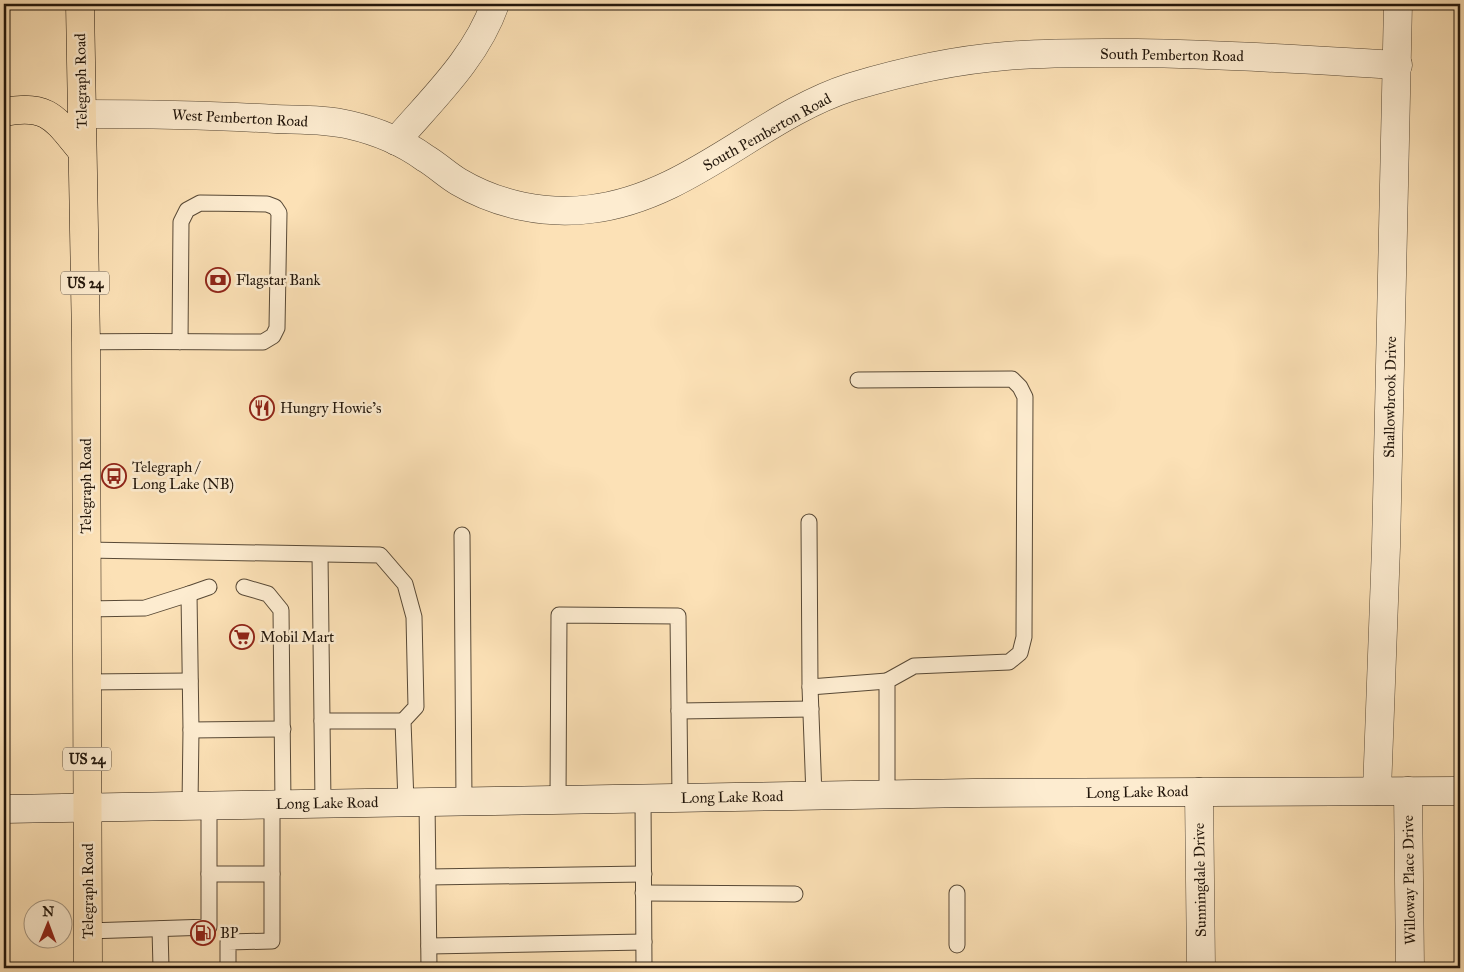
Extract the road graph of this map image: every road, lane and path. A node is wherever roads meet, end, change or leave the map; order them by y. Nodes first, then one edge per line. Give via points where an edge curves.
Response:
1 (80, 4) edge
2 (495, 4) edge
3 (1398, 4) edge
4 (1398, 65) junction
5 (4, 112) edge
6 (82, 114) junction
7 (396, 141) junction
8 (82, 151) junction
9 (86, 342) junction
10 (180, 342) junction
11 (858, 380) dead end
12 (809, 522) dead end
13 (462, 535) dead end
14 (86, 550) junction
15 (320, 555) junction
16 (209, 587) dead end
17 (244, 587) dead end
18 (189, 594) junction
19 (86, 609) junction
20 (190, 681) junction
21 (886, 681) junction
22 (87, 682) junction
23 (810, 687) junction
24 (811, 709) junction
25 (679, 711) junction
26 (322, 721) junction
27 (404, 721) junction
28 (283, 729) junction
29 (191, 730) junction
30 (1377, 791) junction
31 (1408, 791) junction
32 (1460, 791) edge
33 (1199, 792) junction
34 (887, 794) junction
35 (814, 796) junction
36 (643, 798) junction
37 (680, 798) junction
38 (558, 800) junction
39 (464, 801) junction
40 (416, 802) junction
41 (323, 803) junction
42 (277, 804) junction
43 (199, 805) junction
44 (88, 807) junction
45 (4, 809) edge
46 (209, 874) junction
47 (272, 874) junction
48 (644, 874) junction
49 (428, 877) junction
50 (957, 892) dead end
51 (643, 893) junction
52 (795, 894) dead end
53 (209, 927) junction
54 (160, 929) junction
55 (88, 931) junction
56 (228, 942) junction
57 (644, 942) junction
58 (957, 944) dead end
59 (428, 946) junction
60 (88, 968) edge
61 (161, 968) edge
62 (228, 968) edge
63 (429, 968) edge
64 (644, 968) edge
65 (1201, 968) edge
66 (1410, 968) edge

1 - 6 highway, Telegraph Road / US 24
2 - 7 street via 473,49
3 - 4 street, Shallowbrook Drive
4 - 7 street, South Pemberton Road via 1206,54 1094,53 1003,56 958,62 859,85 831,95 785,118 680,180 635,198 592,209 542,209 494,198 454,179
4 - 30 street, Shallowbrook Drive
5 - 8 highway via 34,110 53,117
6 - 7 street, West Pemberton Road via 213,115 312,121 346,124
6 - 8 highway, Telegraph Road / US 24
8 - 9 highway, Telegraph Road / US 24
9 - 10 lane
9 - 14 highway, Telegraph Road / US 24
10 - 10 lane via 263,342 272,336 277,328 279,213 275,207 267,204 200,203 187,210 181,222
11 - 21 lane via 1012,379 1025,397 1024,638 1020,653 1009,662 914,666
12 - 23 lane
13 - 39 lane
14 - 15 lane
14 - 19 highway, Telegraph Road / US 24
15 - 26 lane
15 - 27 lane via 380,556 405,584 414,617 416,707
16 - 18 lane
17 - 28 lane via 268,594 281,610
18 - 19 lane via 145,608
18 - 20 lane
19 - 22 highway, Telegraph Road / US 24
20 - 22 lane
20 - 29 lane
21 - 23 lane
21 - 34 lane
22 - 44 highway, Telegraph Road / US 24
23 - 24 lane
24 - 25 lane
24 - 35 lane
25 - 37 lane
25 - 38 lane via 678,616 559,615
26 - 27 lane
26 - 41 lane
27 - 40 lane
28 - 29 lane
28 - 42 lane
29 - 43 lane
30 - 31 street, Long Lake Road
30 - 33 street, Long Lake Road
31 - 32 street, Long Lake Road
31 - 66 street, Willoway Place Drive
33 - 34 street, Long Lake Road
33 - 65 street, Sunningdale Drive
34 - 35 street, Long Lake Road
35 - 37 street, Long Lake Road
36 - 37 street, Long Lake Road
36 - 38 street, Long Lake Road
36 - 48 lane
38 - 39 street, Long Lake Road
39 - 40 street, Long Lake Road
40 - 41 street, Long Lake Road
40 - 49 lane
41 - 42 street, Long Lake Road
42 - 43 street, Long Lake Road
42 - 47 lane
43 - 44 street, Long Lake Road
43 - 46 lane
44 - 45 street, Long Lake Road
44 - 55 highway, Telegraph Road / US 24
46 - 47 lane
46 - 53 lane
47 - 56 lane via 272,941
48 - 49 lane
48 - 51 lane
49 - 59 lane
50 - 58 lane
51 - 52 lane
51 - 57 lane
53 - 54 lane
53 - 56 lane
54 - 55 lane
54 - 61 lane
55 - 60 highway, Telegraph Road / US 24
56 - 62 lane
57 - 59 lane
57 - 64 lane
59 - 63 lane

